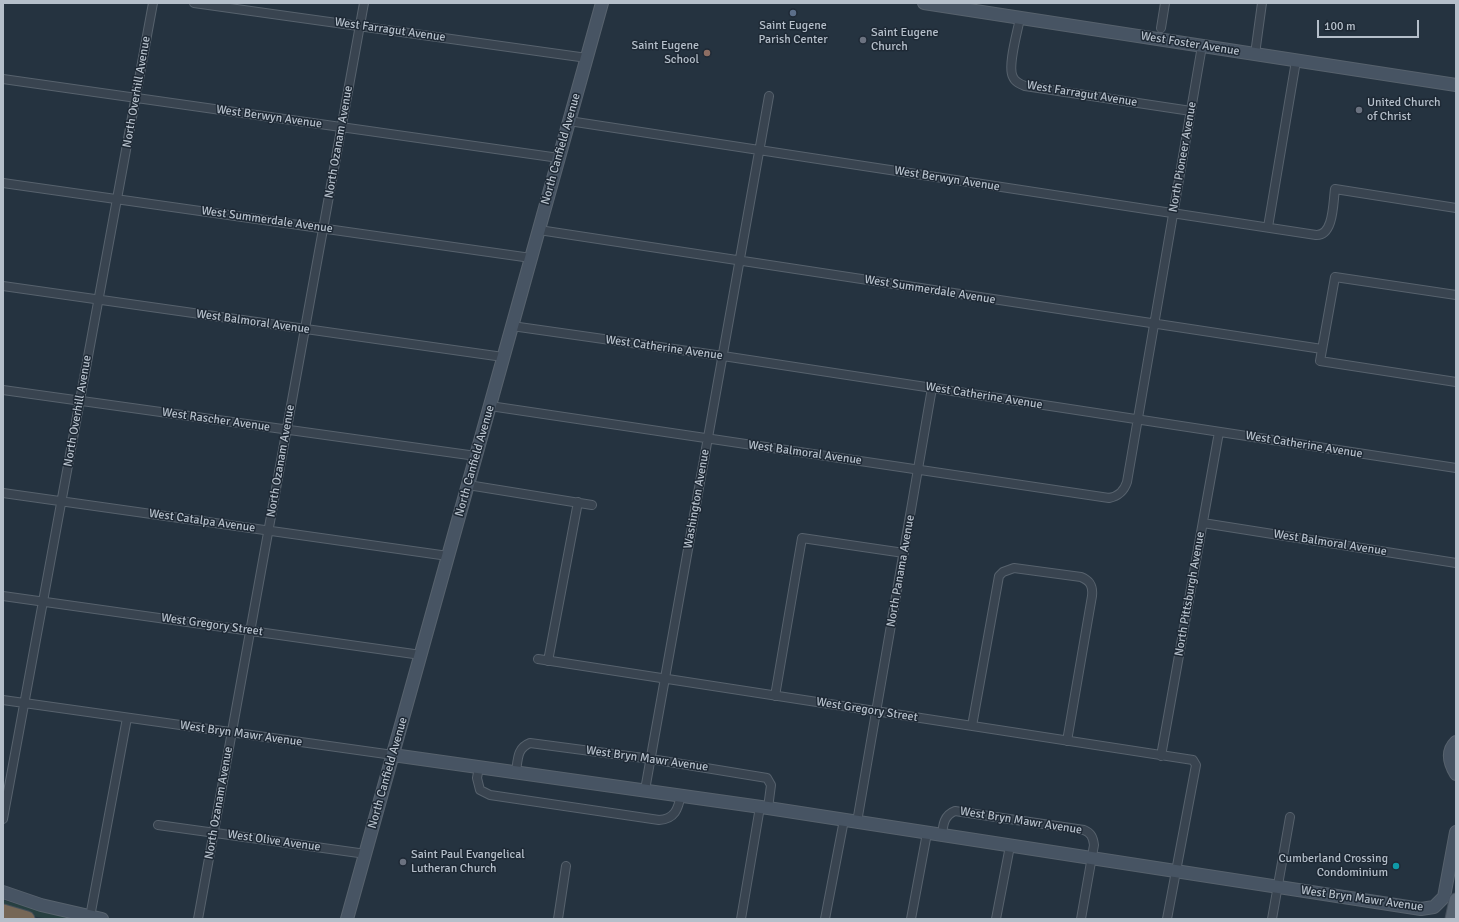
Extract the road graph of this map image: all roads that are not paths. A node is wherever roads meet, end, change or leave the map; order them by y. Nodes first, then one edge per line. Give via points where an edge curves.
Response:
1 (153, 3) edge
2 (194, 3) edge
3 (364, 3) edge
4 (602, 3) edge
5 (924, 3) edge
6 (1165, 3) edge
7 (1262, 3) edge
8 (1020, 18) junction
9 (360, 26) junction
10 (1161, 28) dead end
11 (1202, 46) junction
12 (1255, 54) junction
13 (587, 58) junction
14 (1296, 60) junction
15 (3, 79) edge
16 (1456, 85) edge
17 (769, 96) dead end
18 (136, 98) junction
19 (1191, 111) junction
20 (569, 121) junction
21 (342, 127) junction
22 (759, 150) junction
23 (559, 158) junction
24 (3, 183) edge
25 (117, 199) junction
26 (1456, 208) edge
27 (1173, 213) junction
28 (1268, 227) junction
29 (323, 228) junction
30 (539, 230) junction
31 (531, 258) junction
32 (740, 260) junction
33 (3, 286) edge
34 (1456, 295) edge
35 (99, 299) junction
36 (1154, 324) junction
37 (512, 326) junction
38 (305, 329) junction
39 (1322, 349) junction
40 (723, 356) junction
41 (503, 357) junction
42 (1456, 382) edge
43 (932, 388) junction
44 (3, 390) edge
45 (80, 401) junction
46 (490, 406) junction
47 (1138, 419) junction
48 (287, 430) junction
49 (1219, 432) junction
50 (708, 439) junction
51 (476, 456) junction
52 (1456, 468) edge
53 (918, 470) junction
54 (468, 485) junction
55 (3, 493) edge
56 (62, 501) junction
57 (578, 502) junction
58 (592, 505) dead end
59 (1203, 523) junction
60 (268, 530) junction
61 (904, 553) junction
62 (448, 556) junction
63 (1456, 563) edge
64 (3, 596) edge
65 (43, 602) junction
66 (250, 630) junction
67 (421, 655) junction
68 (538, 659) dead end
69 (548, 661) junction
70 (665, 679) junction
71 (775, 696) junction
72 (3, 700) edge
73 (24, 703) junction
74 (877, 712) junction
75 (127, 718) junction
76 (972, 726) junction
77 (232, 732) junction
78 (1067, 741) junction
79 (1456, 742) edge
80 (393, 755) junction
81 (1161, 756) junction
82 (651, 759) junction
83 (479, 767) junction
84 (516, 772) junction
85 (1456, 774) edge
86 (645, 790) junction
87 (681, 795) junction
88 (764, 807) junction
89 (1290, 817) dead end
90 (3, 819) edge
91 (844, 820) junction
92 (857, 822) junction
93 (158, 825) dead end
94 (213, 832) junction
95 (1456, 832) edge
96 (927, 833) junction
97 (942, 835) junction
98 (1010, 846) junction
99 (366, 854) junction
100 (1092, 859) junction
101 (566, 866) dead end
102 (1176, 871) junction
103 (1278, 887) junction
104 (3, 892) edge
105 (1456, 900) edge
106 (3, 912) edge
107 (96, 918) edge
108 (27, 919) edge
109 (198, 919) edge
110 (347, 919) edge
111 (558, 919) edge
112 (741, 919) edge
113 (825, 919) edge
114 (911, 919) edge
115 (996, 919) edge
116 (1081, 919) edge
117 (1167, 919) edge
118 (1272, 919) edge
119 (1452, 919) edge

1 - 18 street, North Overhill Avenue
2 - 9 street, West Farragut Avenue
3 - 9 street, North Ozanam Avenue
4 - 13 street, North Canfield Avenue
5 - 8 street, West Foster Avenue
6 - 10 street
7 - 12 street
8 - 11 street, West Foster Avenue
8 - 19 street, West Farragut Avenue via 1011,70 1014,80 1020,84
9 - 13 street, West Farragut Avenue
9 - 21 street, North Ozanam Avenue
11 - 12 street, West Foster Avenue
11 - 19 street, North Pioneer Avenue
12 - 14 street, West Foster Avenue
13 - 20 street, North Canfield Avenue
14 - 16 street, West Foster Avenue
14 - 28 street
15 - 18 street, West Berwyn Avenue
17 - 22 street, Washington Avenue
18 - 21 street, West Berwyn Avenue
18 - 25 street, North Overhill Avenue
19 - 27 street, North Pioneer Avenue
20 - 22 street, West Berwyn Avenue
20 - 23 street, North Canfield Avenue
21 - 23 street, West Berwyn Avenue
21 - 29 street, North Ozanam Avenue
22 - 27 street, West Berwyn Avenue
22 - 32 street, Washington Avenue
23 - 30 street, North Canfield Avenue
24 - 25 street, West Summerdale Avenue
25 - 29 street, West Summerdale Avenue
25 - 35 street, North Overhill Avenue
26 - 28 street, West Berwyn Avenue via 1335,189 1329,226 1325,233
27 - 28 street, West Berwyn Avenue
27 - 36 street, North Pioneer Avenue
29 - 31 street, West Summerdale Avenue
29 - 38 street, North Ozanam Avenue
30 - 31 street, North Canfield Avenue
30 - 32 street, West Summerdale Avenue
31 - 37 street, North Canfield Avenue
32 - 36 street, West Summerdale Avenue
32 - 40 street, Washington Avenue
33 - 35 street, West Balmoral Avenue
34 - 39 street via 1335,277
35 - 38 street, West Balmoral Avenue
35 - 45 street, North Overhill Avenue
36 - 39 street, West Summerdale Avenue
36 - 47 street, North Pioneer Avenue
37 - 40 street, West Catherine Avenue
37 - 41 street, North Canfield Avenue
38 - 41 street, West Balmoral Avenue
38 - 48 street, North Ozanam Avenue
39 - 42 street via 1320,361
40 - 43 street, West Catherine Avenue
40 - 50 street, Washington Avenue
41 - 46 street, North Canfield Avenue
43 - 47 street, West Catherine Avenue
43 - 53 street, North Panama Avenue
44 - 45 street, West Rascher Avenue
45 - 48 street, West Rascher Avenue
45 - 56 street, North Overhill Avenue
46 - 50 street, West Balmoral Avenue
46 - 51 street, North Canfield Avenue
47 - 49 street, West Catherine Avenue
47 - 53 street, West Balmoral Avenue via 1127,482 1123,491 1109,498
48 - 51 street, West Rascher Avenue
48 - 60 street, North Ozanam Avenue
49 - 52 street, West Catherine Avenue
49 - 59 street, North Pittsburgh Avenue
50 - 53 street, West Balmoral Avenue
50 - 70 street, Washington Avenue
51 - 54 street, North Canfield Avenue
53 - 61 street, North Panama Avenue
54 - 57 street
54 - 62 street, North Canfield Avenue
55 - 56 street, West Catalpa Avenue
56 - 60 street, West Catalpa Avenue
56 - 65 street, North Overhill Avenue
57 - 58 street
57 - 69 street
59 - 63 street, West Balmoral Avenue
59 - 81 street, North Pittsburgh Avenue
60 - 62 street, West Catalpa Avenue
60 - 66 street, North Ozanam Avenue
61 - 71 street via 802,538
61 - 74 street, North Panama Avenue
62 - 67 street, North Canfield Avenue
64 - 65 street, West Gregory Street
65 - 66 street, West Gregory Street
65 - 73 street, North Overhill Avenue
66 - 67 street, West Gregory Street
66 - 77 street, North Ozanam Avenue
67 - 80 street, North Canfield Avenue
68 - 69 street, West Gregory Street
69 - 70 street, West Gregory Street
70 - 71 street, West Gregory Street
70 - 82 street, Washington Avenue
71 - 74 street, West Gregory Street
72 - 73 street, West Bryn Mawr Avenue
73 - 75 street, West Bryn Mawr Avenue
73 - 90 street, North Overhill Avenue
74 - 76 street, West Gregory Street
74 - 92 street, North Panama Avenue
75 - 77 street, West Bryn Mawr Avenue
75 - 107 street
76 - 78 street, West Gregory Street
76 - 78 street via 997,582 1003,572 1014,568 1081,578 1086,579 1091,585 1092,596
77 - 80 street, West Bryn Mawr Avenue
77 - 94 street, North Ozanam Avenue
78 - 81 street, West Gregory Street
79 - 85 street via 1452,745 1450,759
80 - 83 street, West Bryn Mawr Avenue
80 - 99 street, North Canfield Avenue
81 - 102 street, West Gregory Street via 1195,762 1196,765
82 - 84 street, West Bryn Mawr Avenue via 530,743 519,752
82 - 86 street, Washington Avenue
82 - 88 street, West Bryn Mawr Avenue via 767,778 771,785
83 - 84 street, West Bryn Mawr Avenue
83 - 87 street via 477,778 480,790 490,795 659,820 672,816 679,806
84 - 86 street, West Bryn Mawr Avenue
86 - 87 street, West Bryn Mawr Avenue
87 - 88 street, West Bryn Mawr Avenue
88 - 91 street, West Bryn Mawr Avenue
88 - 112 street
89 - 103 street
91 - 92 street, West Bryn Mawr Avenue
91 - 113 street
92 - 96 street, West Bryn Mawr Avenue
93 - 94 street, West Olive Avenue
94 - 99 street, West Olive Avenue
94 - 109 street, North Ozanam Avenue
95 - 103 street, West Bryn Mawr Avenue via 1444,897 1434,907 1421,909
96 - 97 street, West Bryn Mawr Avenue
96 - 114 street
97 - 98 street, West Bryn Mawr Avenue
97 - 100 street, West Bryn Mawr Avenue via 946,818 955,811 1084,830 1092,836
98 - 100 street, West Bryn Mawr Avenue
98 - 115 street
99 - 110 street, North Canfield Avenue
100 - 102 street, West Bryn Mawr Avenue
100 - 116 street
101 - 111 street
102 - 103 street, West Bryn Mawr Avenue
102 - 117 street
103 - 118 street
104 - 107 street via 42,905
105 - 119 main road
106 - 108 highway

